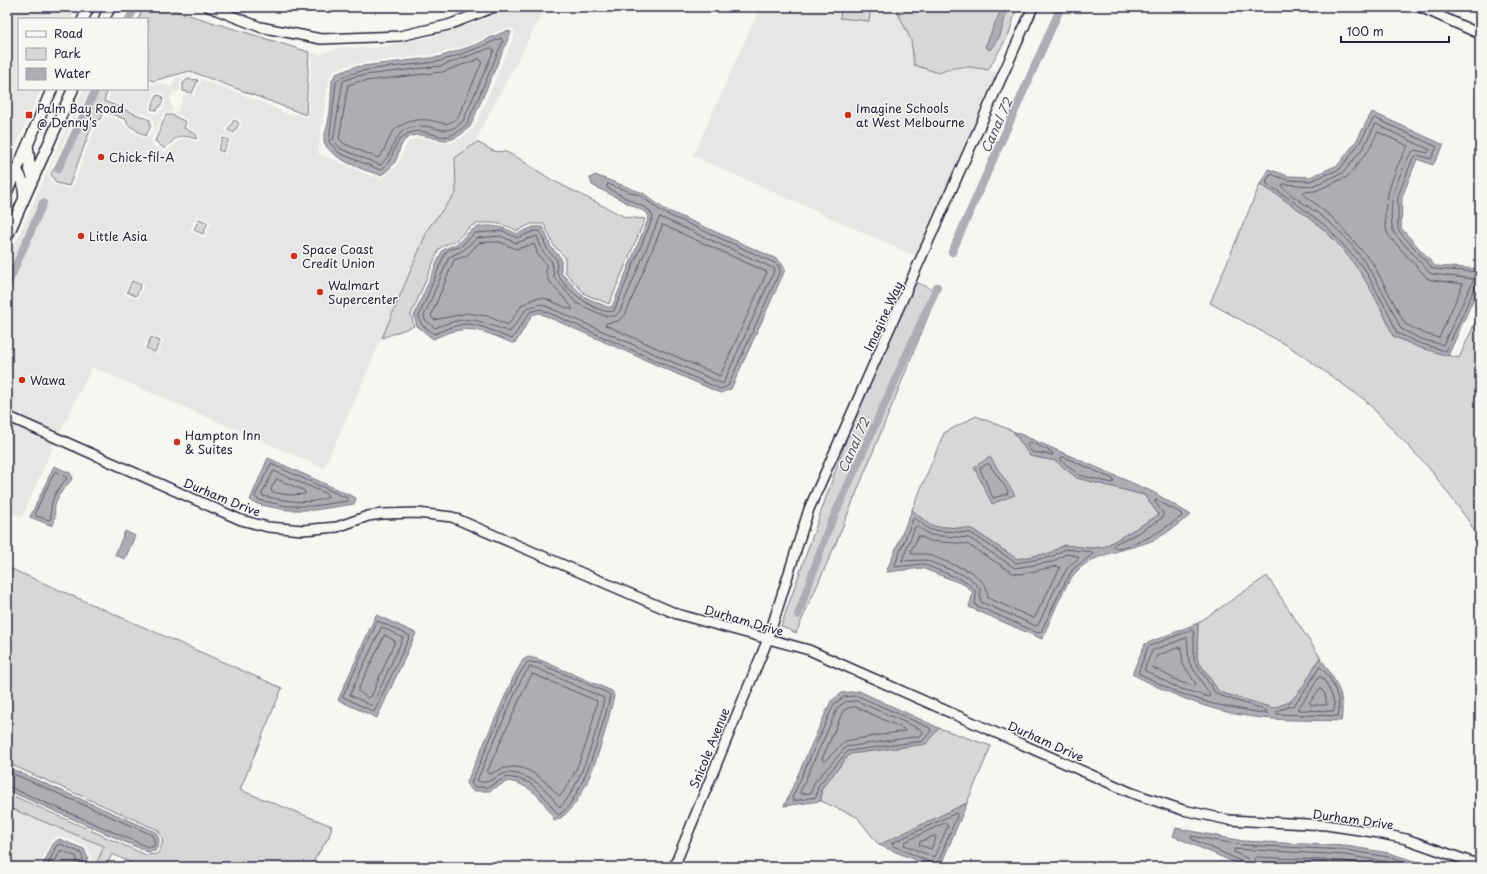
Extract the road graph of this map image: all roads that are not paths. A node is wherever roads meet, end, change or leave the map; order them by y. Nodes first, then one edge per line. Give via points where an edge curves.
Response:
1 (88, 7) edge
2 (110, 7) edge
3 (209, 7) edge
4 (495, 7) edge
5 (1033, 7) edge
6 (1420, 7) edge
7 (83, 18) edge
8 (104, 18) edge
9 (1480, 34) edge
10 (52, 90) edge
11 (73, 90) edge
12 (28, 144) junction
13 (17, 170) junction
14 (33, 178) junction
15 (7, 192) edge
16 (25, 197) junction
17 (7, 237) edge
18 (7, 416) edge
19 (768, 639) junction
20 (1480, 865) edge
21 (674, 867) edge

1 - 7 main road
2 - 8 main road
3 - 4 street via 260,27 321,39 400,36 448,25
5 - 19 street, Imagine Way via 809,508
6 - 9 street
10 - 12 main road
11 - 14 main road
12 - 13 main road
12 - 14 main road via 28,158
13 - 15 main road
13 - 16 main road via 23,182
14 - 16 main road
16 - 17 main road
18 - 19 street, Durham Drive via 241,520 268,527 303,530 337,526 382,514 417,513 452,517 677,614
19 - 20 street, Durham Drive via 809,650 1132,793 1183,810 1229,820 1326,825 1373,832 1406,839
19 - 21 street, Snicole Avenue

